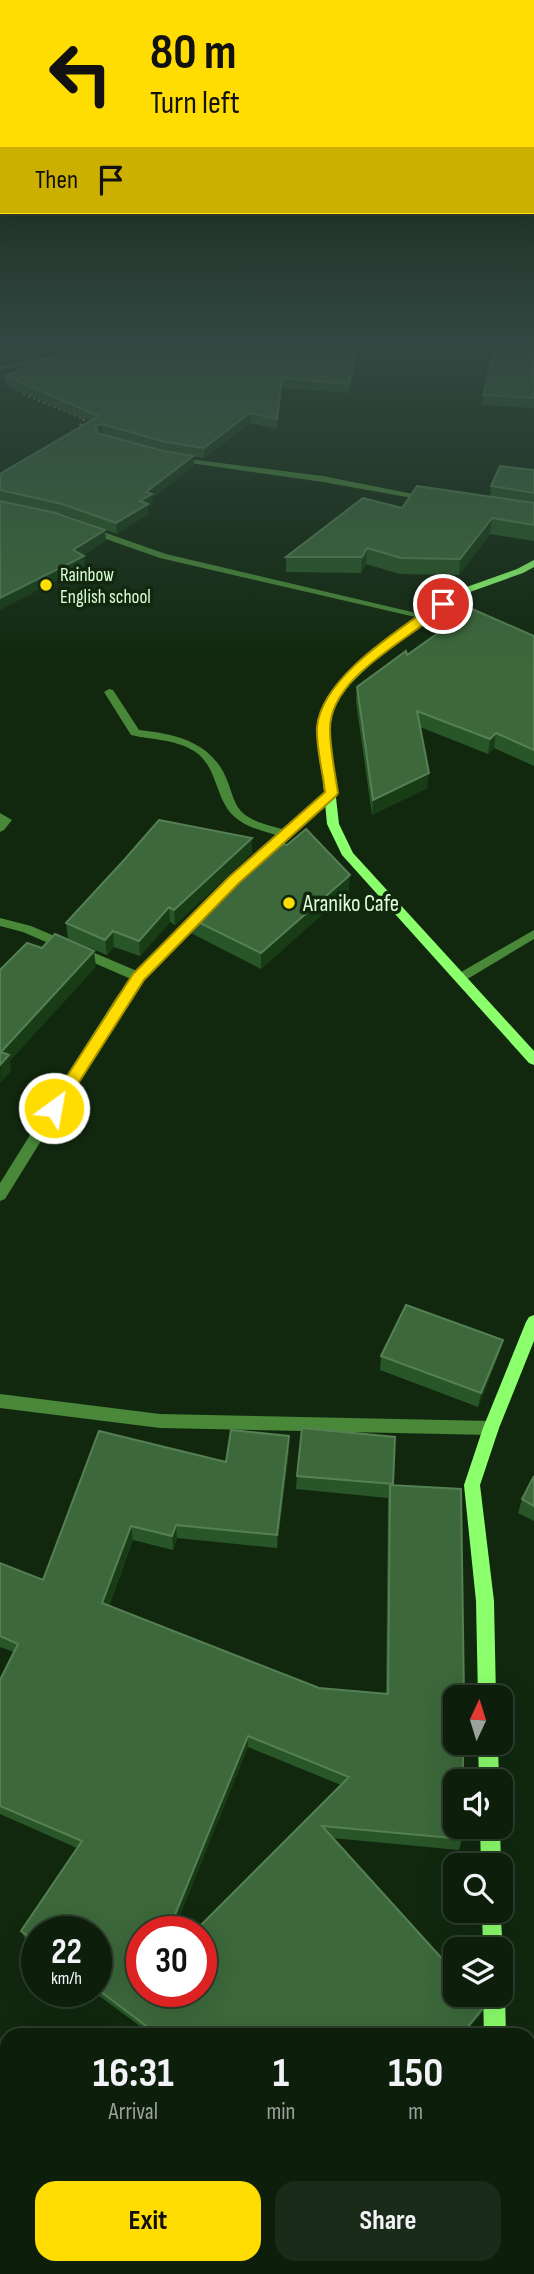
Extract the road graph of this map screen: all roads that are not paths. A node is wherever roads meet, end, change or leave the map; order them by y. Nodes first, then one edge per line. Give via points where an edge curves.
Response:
1 (164, 457) edge
2 (439, 499) edge
3 (73, 524) edge
4 (534, 563) edge
5 (443, 604) junction
6 (424, 616) junction
7 (488, 623) edge
8 (109, 692) dead end
9 (332, 793) junction
10 (0, 816) edge
11 (0, 828) edge
12 (286, 834) junction
13 (255, 862) edge
14 (216, 898) edge
15 (0, 922) edge
16 (534, 934) edge
17 (138, 977) junction
18 (460, 978) junction
19 (534, 1060) edge
20 (0, 1195) edge
21 (534, 1322) edge
22 (0, 1401) edge
23 (491, 1429) junction
24 (487, 1685) edge
25 (494, 2007) edge
26 (495, 2028) edge

1 - 2 street
3 - 6 street via 163,556
4 - 5 street
5 - 6 street
5 - 7 street
6 - 9 street via 360,668 330,705 323,727
8 - 12 street via 135,733 170,736 189,744 208,757 241,818
9 - 12 street
9 - 18 street via 333,824 348,855
10 - 11 street via 6,820
12 - 13 street
14 - 17 street
15 - 17 street
16 - 18 street
17 - 20 street
18 - 19 street
21 - 23 street
22 - 23 street via 160,1420
23 - 24 street via 472,1485 485,1601
25 - 26 street

